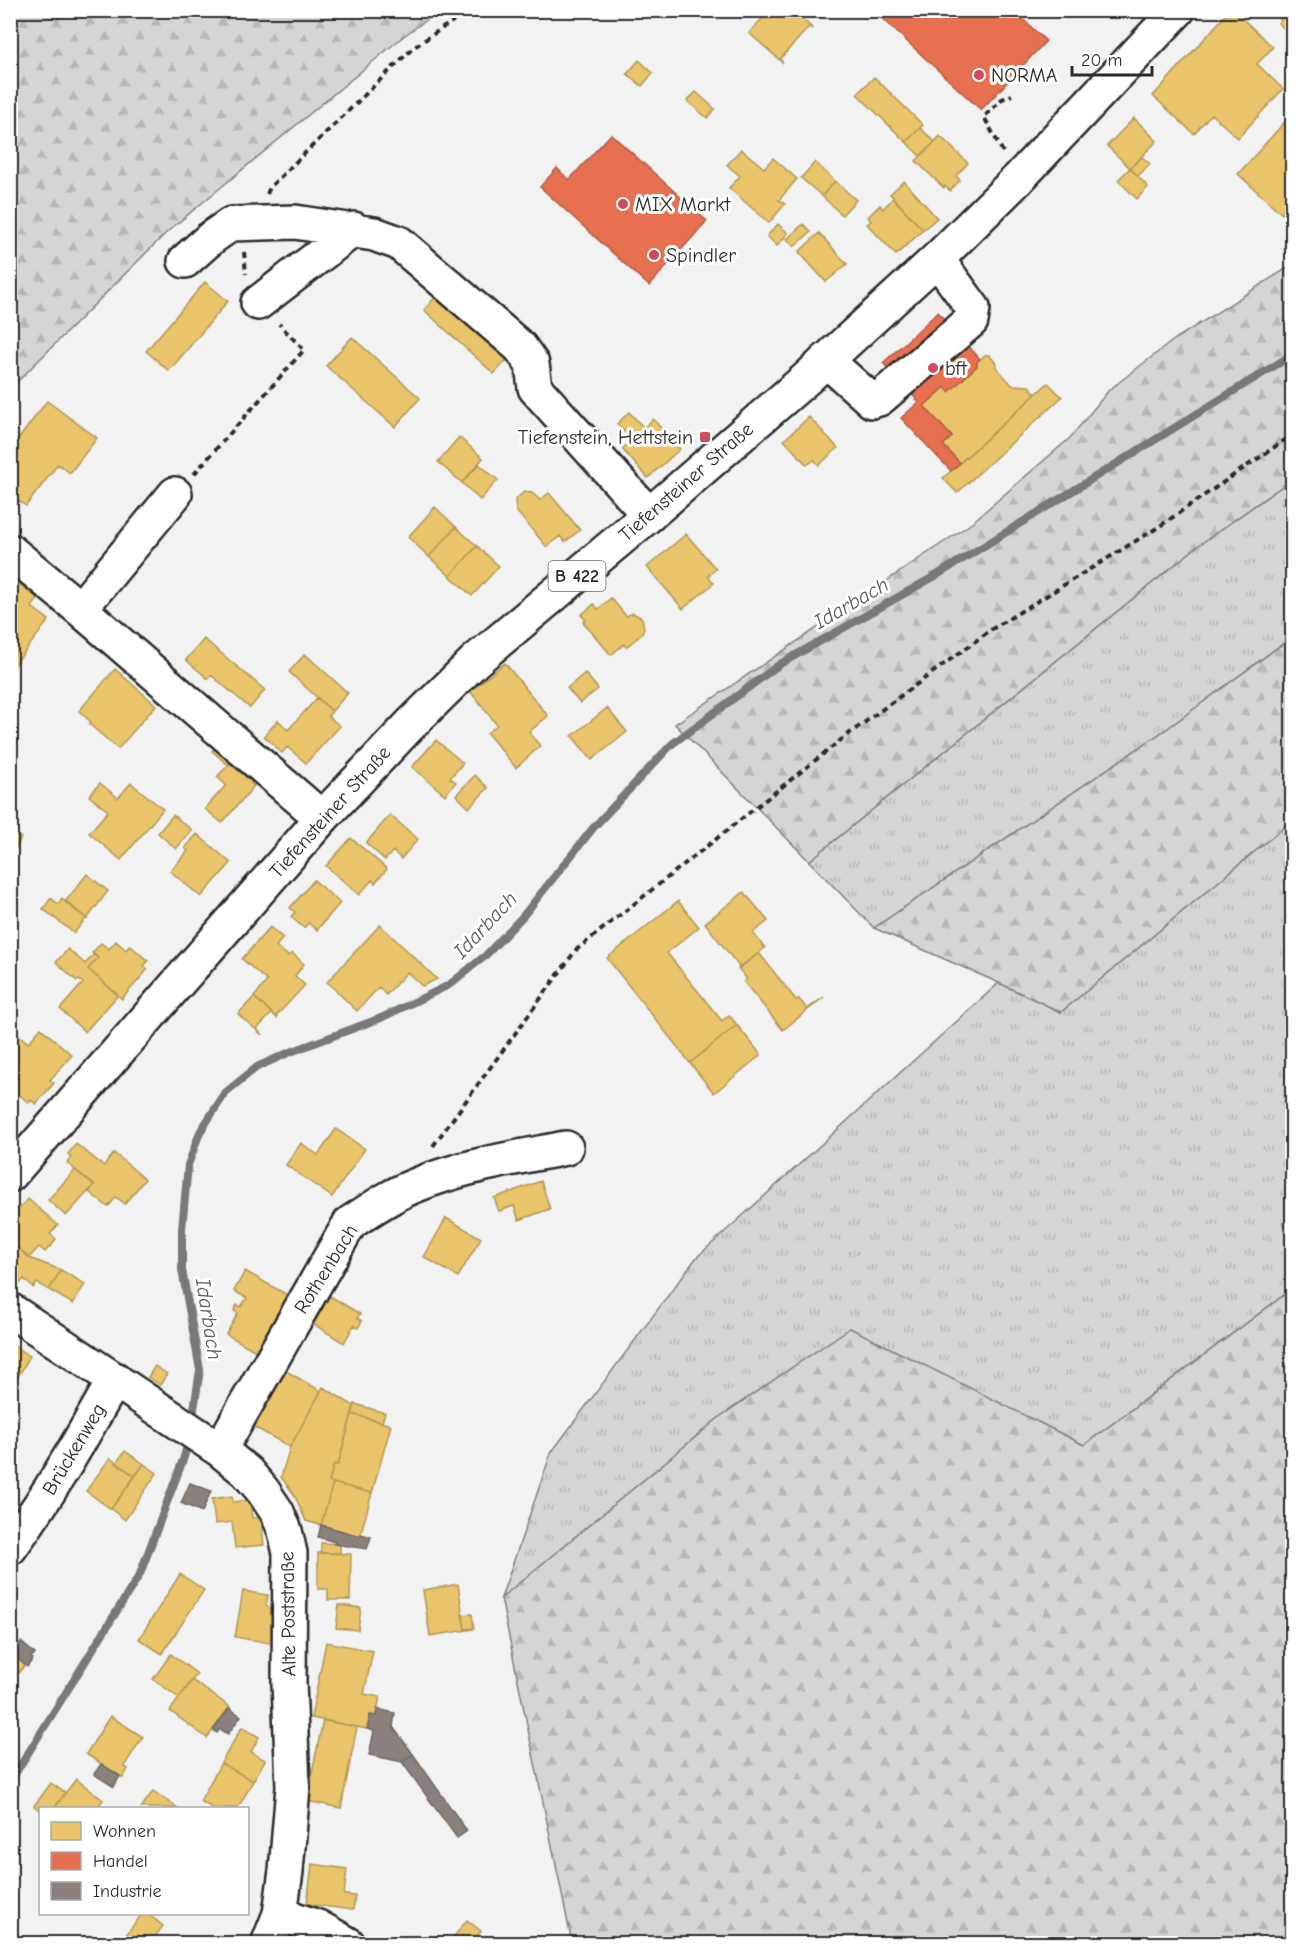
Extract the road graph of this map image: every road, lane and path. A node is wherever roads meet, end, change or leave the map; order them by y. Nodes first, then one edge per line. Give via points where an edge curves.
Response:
1 (469, 10) edge
2 (1178, 10) edge
3 (1012, 95) dead end
4 (1018, 179) junction
5 (257, 224) junction
6 (354, 229) junction
7 (937, 259) junction
8 (185, 261) dead end
9 (258, 303) junction
10 (826, 360) junction
11 (1293, 435) edge
12 (175, 494) joint
13 (649, 515) junction
14 (10, 551) edge
15 (80, 609) junction
16 (322, 818) junction
17 (432, 1148) dead end
18 (566, 1148) dead end
19 (10, 1175) edge
20 (10, 1310) edge
21 (115, 1379) junction
22 (211, 1443) junction
23 (10, 1548) edge
24 (280, 1914) junction
25 (268, 1944) edge
26 (348, 1944) edge

1 - 5 path via 413,48 270,187
2 - 4 main road, Tiefensteiner Straße / B 422
3 - 4 path via 1002,99 984,117
4 - 7 main road, Tiefensteiner Straße / B 422
5 - 6 main road via 295,222
5 - 8 main road via 231,224
5 - 9 path via 244,252 246,282
6 - 9 main road
6 - 13 main road via 399,243 520,347 532,364 535,388
7 - 10 main road, Tiefensteiner Straße / B 422
7 - 10 main road via 973,308 970,321 872,402
9 - 12 path via 304,350
10 - 13 main road, Tiefensteiner Straße / B 422
11 - 17 path via 1157,528 992,629 846,736 576,950
12 - 15 main road
13 - 16 main road, Tiefensteiner Straße / B 422 via 475,662
14 - 15 main road
15 - 16 main road
16 - 19 main road, Tiefensteiner Straße / B 422
18 - 22 main road, Rothenbach via 448,1173 412,1186 350,1223
20 - 21 main road, Alte Poststraße
21 - 22 main road, Alte Poststraße
21 - 23 main road, Brückenweg
22 - 24 main road, Alte Poststraße via 263,1491 277,1512 290,1553 292,1787
24 - 25 main road, Alte Poststraße
24 - 26 main road

